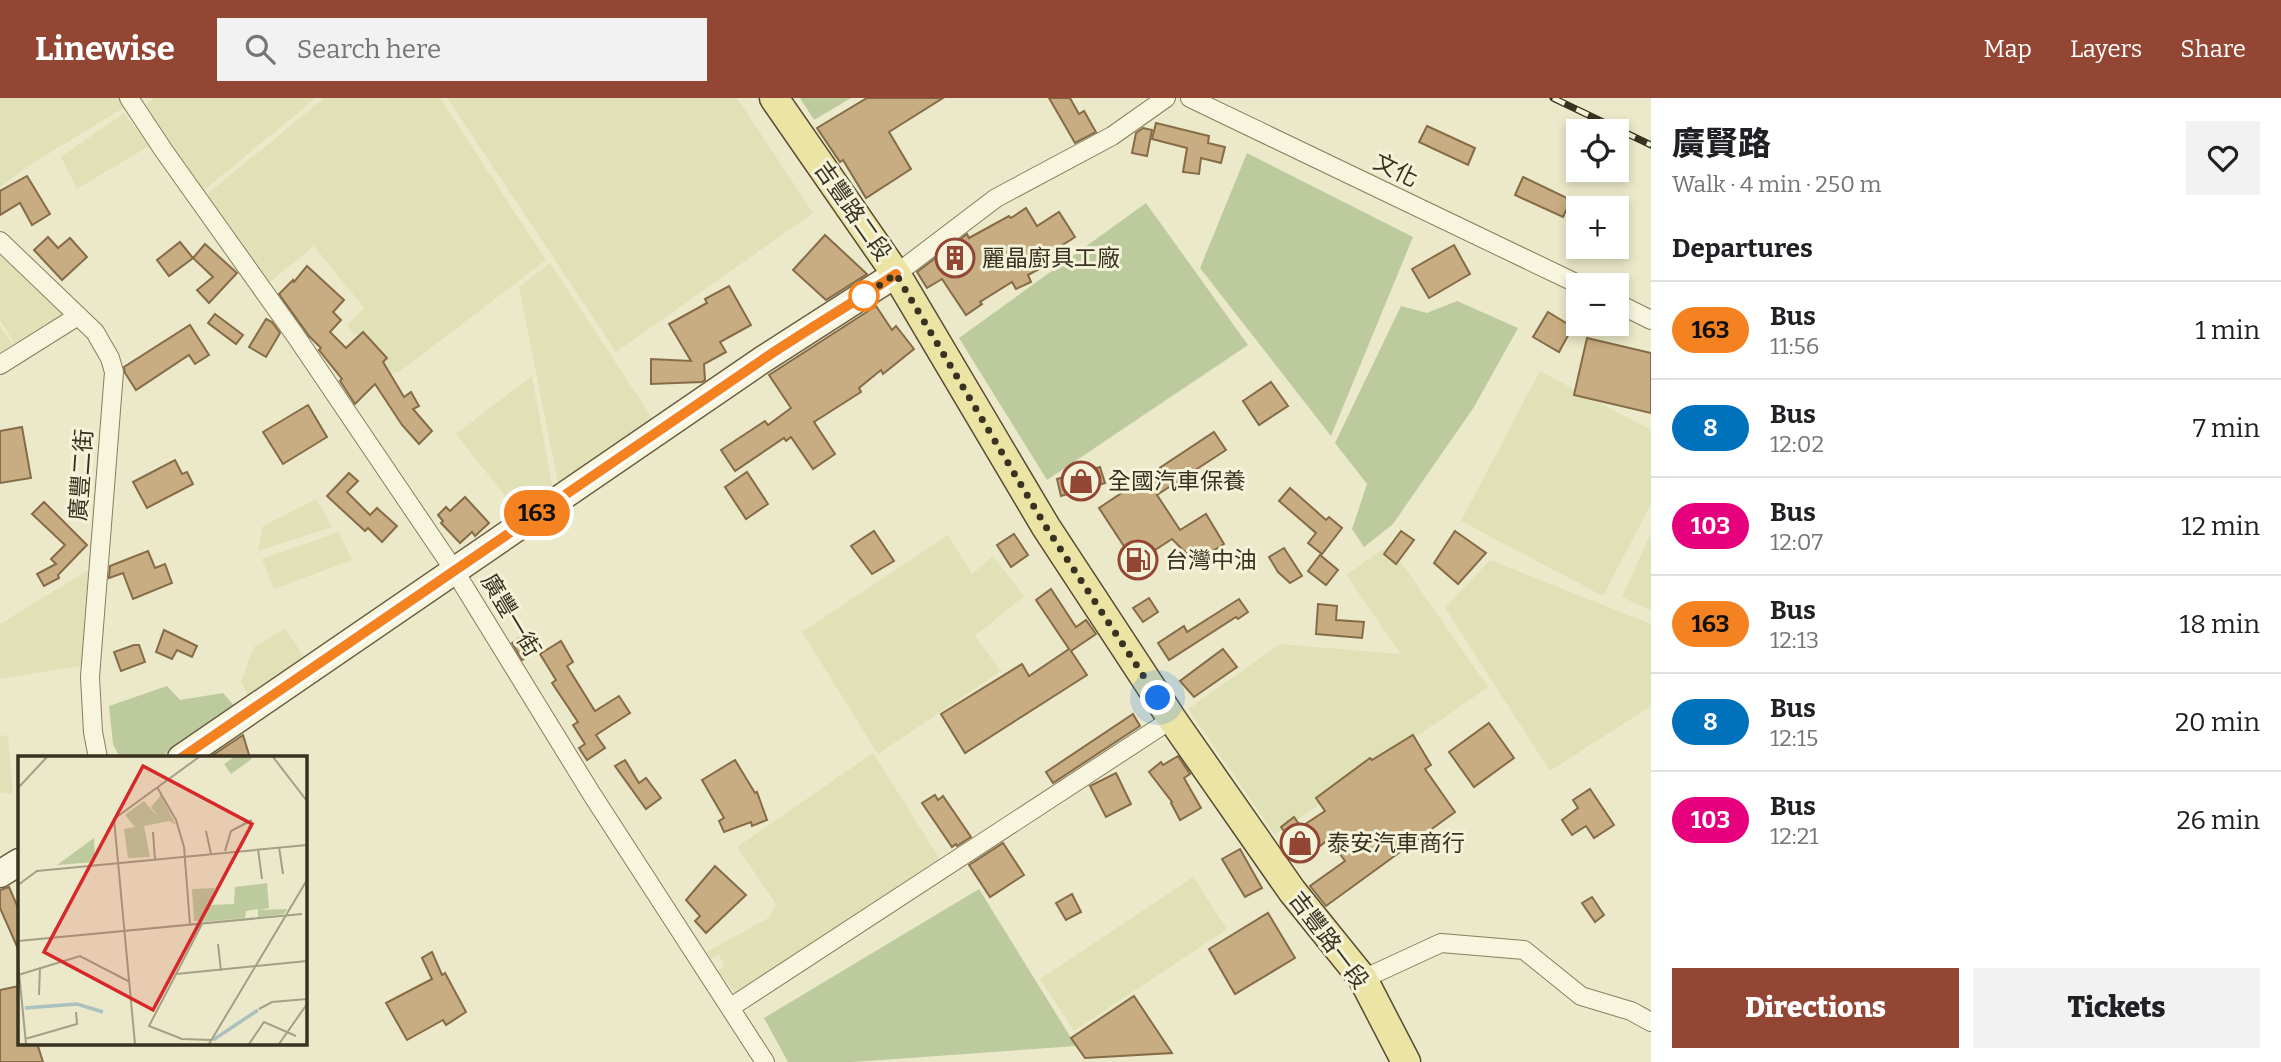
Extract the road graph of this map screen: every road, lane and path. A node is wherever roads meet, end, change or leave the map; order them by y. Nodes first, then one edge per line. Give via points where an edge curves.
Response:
1 (129, 98) edge
2 (774, 98) edge
3 (1166, 98) edge
4 (1190, 98) edge
5 (0, 242) edge
6 (896, 274) junction
7 (1566, 278) edge
8 (1629, 309) edge
9 (78, 316) junction
10 (1651, 320) edge
11 (0, 365) edge
12 (454, 570) junction
13 (1172, 719) junction
14 (98, 756) edge
15 (184, 756) edge
16 (18, 863) edge
17 (0, 874) edge
18 (1363, 978) junction
19 (731, 1007) junction
20 (1651, 1022) edge
21 (765, 1062) edge
22 (1406, 1062) edge

1 - 12 street, 廣豐一街
2 - 6 main road, 吉豐路二段
3 - 6 street via 1112,136 996,198
4 - 7 street, 文化
5 - 9 street, 廣豐二街
6 - 12 street
6 - 13 main road, 吉豐路二段 via 1046,527
8 - 10 street
9 - 11 street
9 - 14 street, 廣豐二街 via 95,332 114,372 90,677
12 - 15 street
12 - 19 street, 廣豐一街 via 591,793
13 - 18 main road, 吉豐路一段 via 1292,891
13 - 19 street
16 - 17 street
18 - 20 street via 1441,943 1524,950 1581,996
18 - 22 main road, 吉豐路一段
19 - 21 street, 廣豐一街

